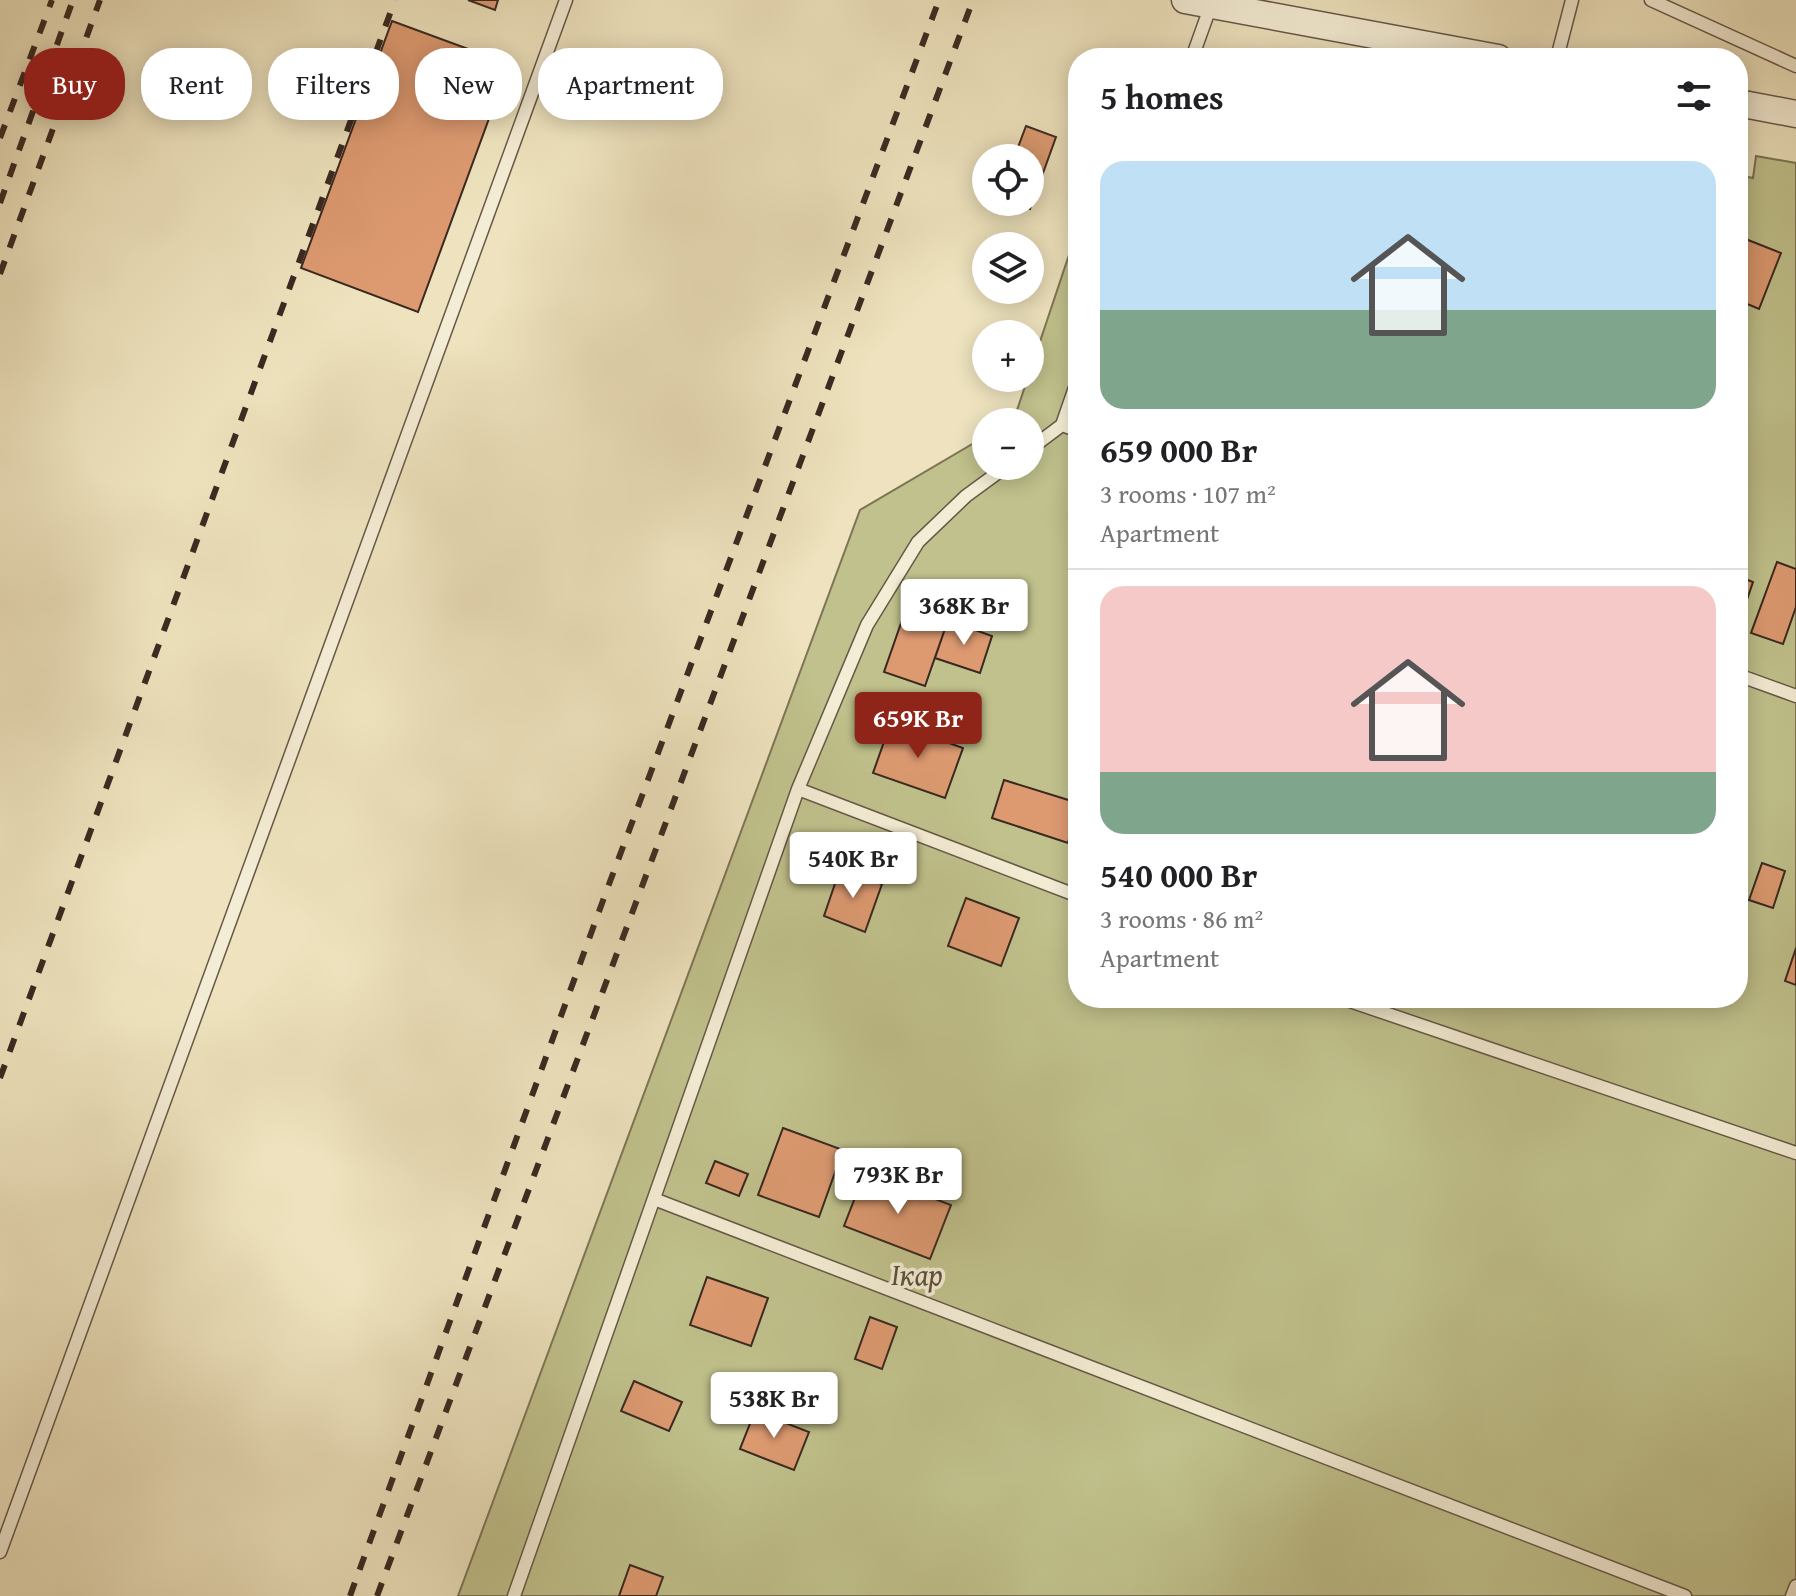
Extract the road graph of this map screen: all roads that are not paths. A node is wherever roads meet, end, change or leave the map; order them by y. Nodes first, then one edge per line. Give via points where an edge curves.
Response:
1 (566, 0) edge
2 (1185, 0) edge
3 (1572, 0) edge
4 (1651, 0) edge
5 (1211, 5) junction
6 (1196, 48) edge
7 (1444, 48) edge
8 (1560, 48) edge
9 (1796, 66) edge
10 (1748, 105) edge
11 (1796, 114) edge
12 (1068, 408) edge
13 (1062, 425) junction
14 (1068, 427) edge
15 (1044, 438) edge
16 (988, 480) edge
17 (1748, 679) edge
18 (1796, 696) edge
19 (798, 789) junction
20 (1068, 892) edge
21 (1370, 1008) edge
22 (1796, 1153) edge
23 (654, 1199) junction
24 (0, 1552) edge
25 (1796, 1586) edge
26 (514, 1596) edge
27 (1685, 1596) edge
28 (1792, 1596) edge

1 - 24 lane
2 - 5 street
3 - 8 lane
4 - 9 lane
5 - 6 lane
5 - 7 street
10 - 11 street
12 - 13 lane
13 - 14 lane
13 - 15 lane
16 - 19 lane via 918,542 867,625
17 - 18 lane
19 - 20 lane
19 - 23 lane
21 - 22 lane
23 - 26 lane
23 - 27 lane
25 - 28 lane

